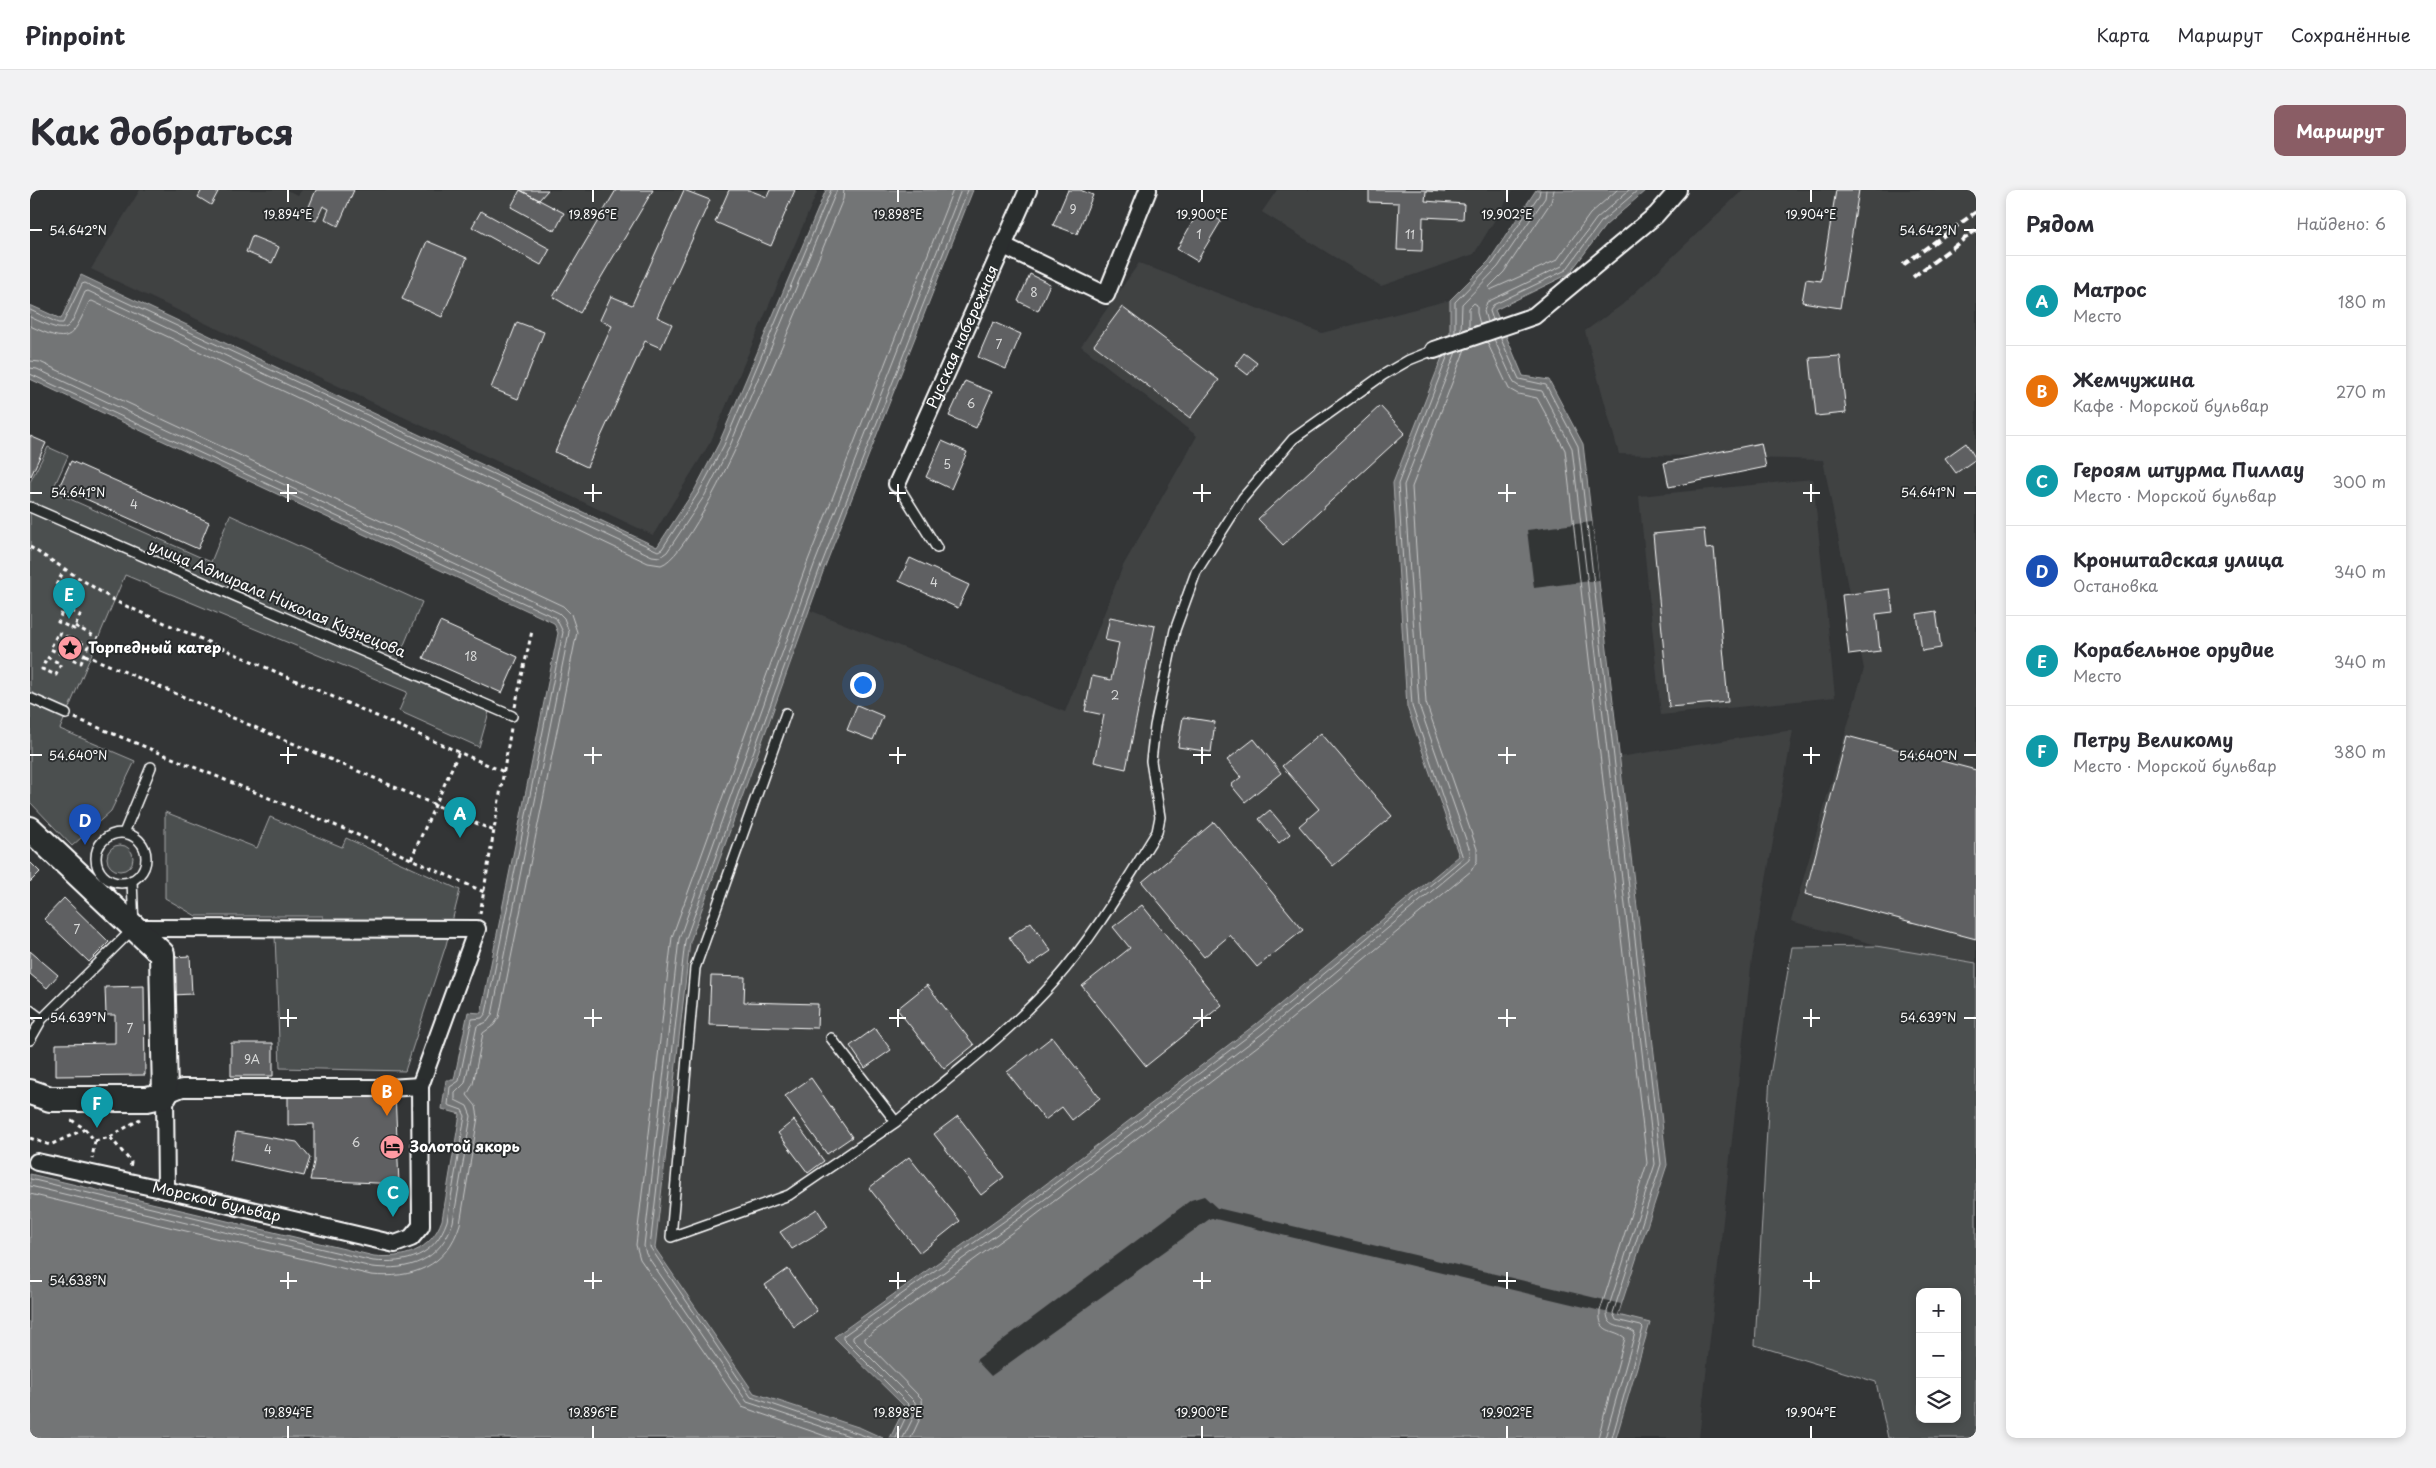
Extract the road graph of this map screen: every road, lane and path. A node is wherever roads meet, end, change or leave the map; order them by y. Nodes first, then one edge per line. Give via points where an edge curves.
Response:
1 (1028, 190) edge
2 (1148, 190) edge
3 (1678, 190) edge
4 (1004, 246) junction
5 (1434, 350) joint
6 (897, 484) joint
7 (30, 507) edge
8 (30, 547) edge
9 (937, 548) dead end
10 (65, 569) junction
11 (56, 585) dead end
12 (75, 626) junction
13 (532, 631) dead end
14 (98, 638) dead end
15 (56, 652) junction
16 (85, 655) junction
17 (52, 660) junction
18 (30, 698) edge
19 (66, 714) joint
20 (786, 714) dead end
21 (512, 716) junction
22 (459, 752) junction
23 (151, 767) dead end
24 (504, 772) junction
25 (436, 805) junction
26 (30, 830) edge
27 (494, 831) junction
28 (124, 833) junction
29 (411, 859) junction
30 (92, 876) junction
31 (132, 880) junction
32 (484, 892) junction
33 (134, 928) junction
34 (476, 929) junction
35 (30, 1010) edge
36 (42, 1019) junction
37 (831, 1038) dead end
38 (30, 1040) edge
39 (420, 1086) junction
40 (165, 1094) junction
41 (40, 1096) edge
42 (896, 1122) junction
43 (84, 1129) junction
44 (30, 1138) edge
45 (95, 1141) junction
46 (37, 1162) dead end
47 (90, 1174) junction
48 (128, 1183) junction
49 (166, 1190) junction

1 - 4 street, Русская набережная
2 - 4 street via 1106,295
3 - 5 street via 1656,215 1534,316
4 - 6 street, Русская набережная
5 - 42 lane via 1383,375 1293,438 1243,498 1196,572 1175,630 1151,761 1160,817 1157,832 1076,955 1052,984 1002,1033
6 - 9 lane
7 - 21 lane, улица Адмирала Николая Кузнецова
8 - 10 path
10 - 11 path
10 - 22 path via 117,602
12 - 12 path via 80,615 64,608 58,622 74,629
12 - 14 path
13 - 21 path
15 - 16 path via 81,663
15 - 16 path via 50,649 58,633 88,646
15 - 17 path
16 - 25 path
17 - 17 path via 47,657 42,669 56,675 61,664
18 - 19 lane
19 - 29 path
20 - 42 lane via 695,968 671,1237 789,1194
21 - 24 path
22 - 24 path
22 - 25 path
23 - 28 lane
24 - 27 path
25 - 27 path
25 - 29 path
26 - 30 street
27 - 32 path
28 - 30 lane via 109,836 98,847
28 - 31 lane via 138,840 149,854 143,869
29 - 32 path
30 - 31 lane via 103,876 117,883
30 - 33 street
31 - 33 lane
32 - 34 path
33 - 34 street
33 - 36 lane
33 - 40 street via 162,954
34 - 39 street
35 - 36 lane
36 - 38 lane
37 - 42 lane
39 - 40 street via 182,1088
39 - 49 street, Морской бульвар via 421,1226 411,1238 395,1244
40 - 41 street via 147,1099
40 - 49 street
41 - 43 path
43 - 44 path via 50,1145
43 - 45 path
45 - 47 path
45 - 48 path via 110,1136 131,1162
46 - 47 street, Морской бульвар
47 - 48 street, Морской бульвар
48 - 49 street, Морской бульвар

